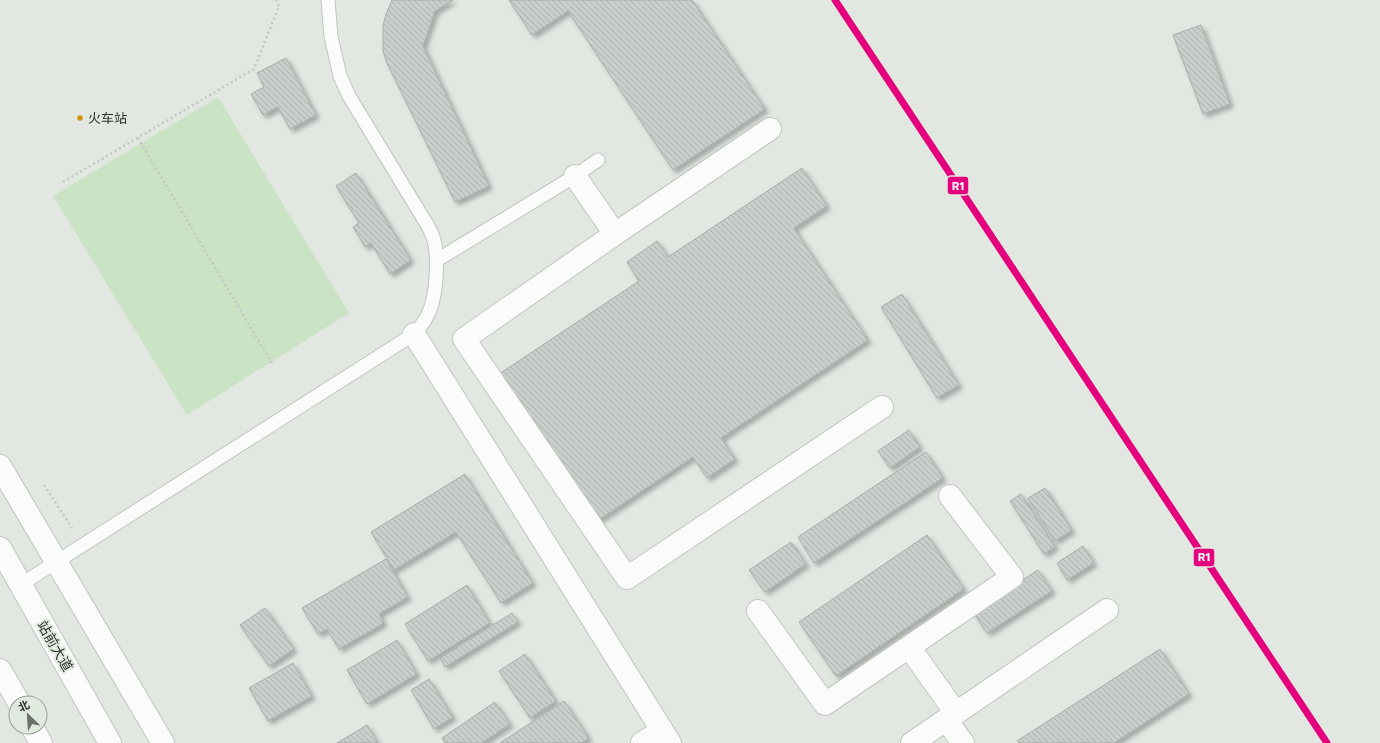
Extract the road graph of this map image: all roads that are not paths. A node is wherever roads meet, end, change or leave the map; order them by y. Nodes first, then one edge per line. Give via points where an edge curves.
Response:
1 (328, 0) edge
2 (770, 129) dead end
3 (598, 160) dead end
4 (575, 176) junction
5 (615, 234) junction
6 (437, 260) junction
7 (414, 334) junction
8 (882, 407) dead end
9 (0, 466) edge
10 (950, 496) dead end
11 (0, 548) edge
12 (57, 563) junction
13 (20, 585) junction
14 (1107, 610) dead end
15 (758, 611) dead end
16 (909, 647) junction
17 (0, 670) edge
18 (14, 695) edge
19 (951, 716) junction
20 (666, 737) edge
21 (110, 743) edge
22 (163, 743) edge
23 (642, 743) edge
24 (912, 743) edge
25 (963, 743) edge

1 - 6 lane via 330,37 340,76 355,107 424,218 433,237
2 - 5 street
3 - 4 lane
4 - 5 street
4 - 6 lane
5 - 8 street via 464,339 627,578
6 - 7 lane via 429,313
7 - 12 lane
7 - 20 street
9 - 12 street
10 - 16 street via 1012,577
11 - 13 street, 站前大道
12 - 13 lane
12 - 22 street
13 - 21 street, 站前大道
14 - 19 street
15 - 16 street via 825,704
16 - 19 street
17 - 18 street
19 - 24 street
19 - 25 street
20 - 23 street

